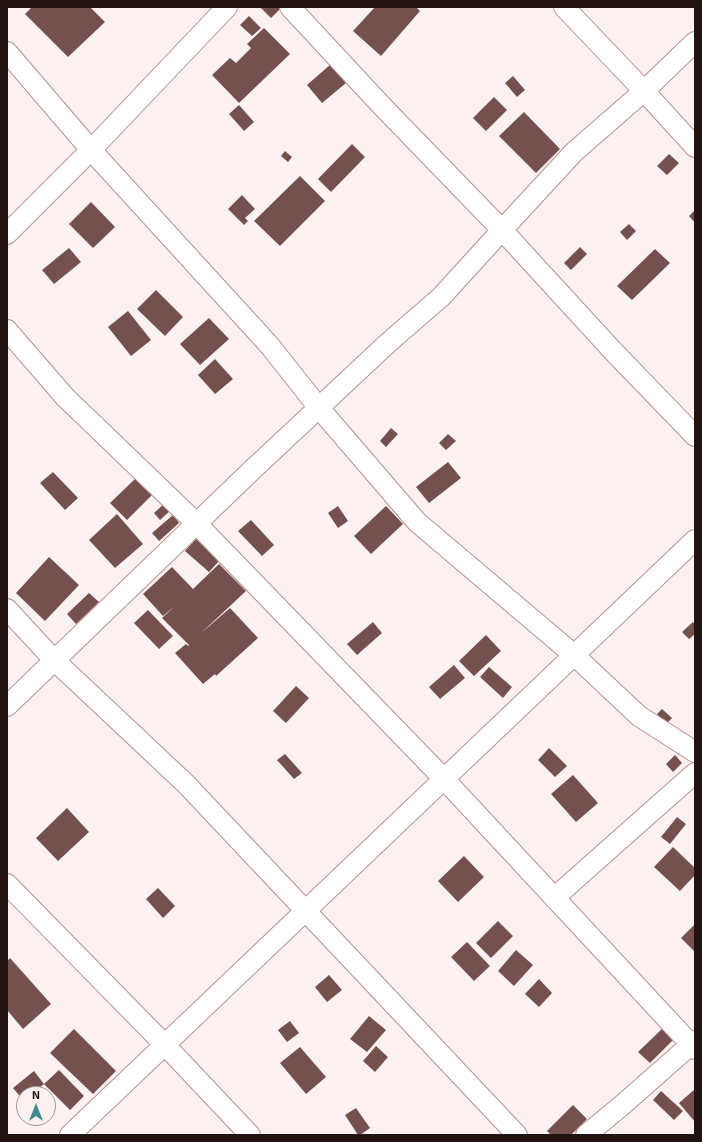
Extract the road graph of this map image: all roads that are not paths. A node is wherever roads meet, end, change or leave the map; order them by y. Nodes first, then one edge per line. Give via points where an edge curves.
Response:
1 (227, 7) edge
2 (290, 7) edge
3 (564, 7) edge
4 (695, 42) edge
5 (7, 52) edge
6 (644, 91) junction
7 (695, 147) edge
8 (91, 150) junction
9 (502, 230) junction
10 (7, 234) edge
11 (7, 330) edge
12 (319, 408) junction
13 (695, 436) edge
14 (196, 523) junction
15 (695, 540) edge
16 (7, 609) edge
17 (574, 655) junction
18 (54, 660) junction
19 (7, 706) edge
20 (695, 752) edge
21 (695, 773) edge
22 (444, 779) junction
23 (7, 884) edge
24 (554, 898) junction
25 (306, 910) junction
26 (165, 1045) junction
27 (694, 1045) edge
28 (70, 1135) edge
29 (250, 1135) edge
30 (517, 1135) edge
31 (586, 1135) edge

1 - 8 street
2 - 9 street via 386,111
3 - 6 street
4 - 6 street
5 - 8 street
6 - 7 street
6 - 9 street via 574,152
8 - 10 street
8 - 12 street via 270,346
9 - 12 street via 441,297
9 - 13 street
11 - 14 street via 65,397
12 - 14 street
12 - 17 street via 418,522
14 - 18 street
14 - 22 street
15 - 17 street
16 - 18 street
17 - 20 street via 639,716
17 - 22 street
18 - 19 street
18 - 25 street via 186,784
21 - 24 street
22 - 24 street
22 - 25 street
23 - 26 street
24 - 27 street
25 - 26 street
25 - 30 street
26 - 28 street
26 - 29 street
27 - 31 street

